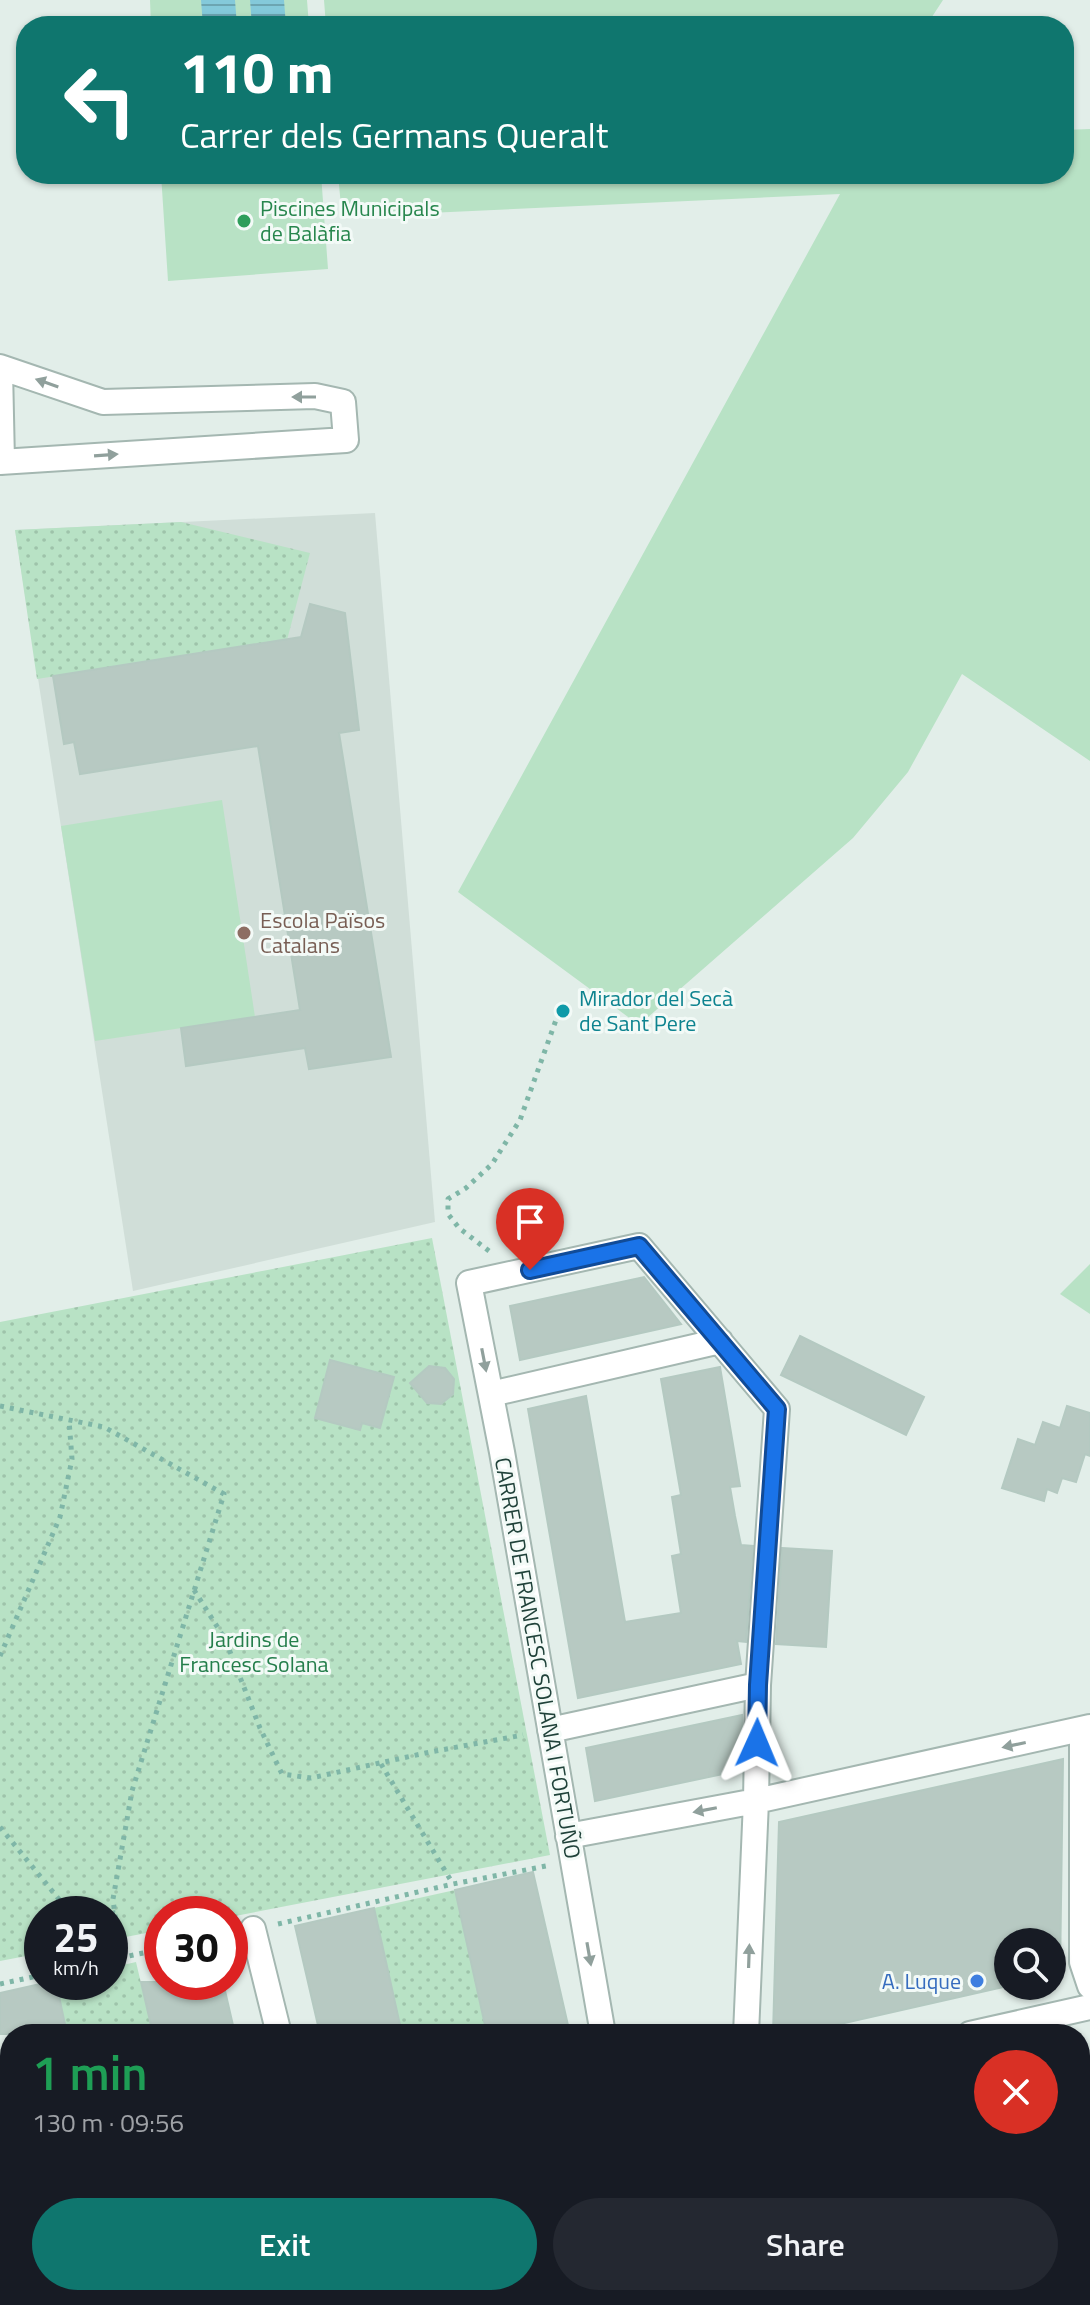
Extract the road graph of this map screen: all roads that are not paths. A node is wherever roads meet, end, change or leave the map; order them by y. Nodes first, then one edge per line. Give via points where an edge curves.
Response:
1 (0, 368) edge
2 (1, 462) edge
3 (720, 1341) junction
4 (491, 1394) junction
5 (758, 1685) junction
6 (1086, 1729) edge
7 (550, 1730) junction
8 (756, 1801) junction
9 (568, 1836) junction
10 (253, 1929) road end
11 (1090, 1986) edge
12 (1090, 2007) edge
13 (277, 2024) edge
14 (601, 2024) edge
15 (746, 2024) edge
16 (1014, 2024) edge

1 - 2 street
2 -> 1 street via 346,440 343,402 315,396 103,402
3 - 4 street
3 -> 4 street, CARRER DE FRANCESC SOLANA I FORTUÑO via 639,1246 469,1283
3 - 5 street via 777,1409
4 - 7 street, CARRER DE FRANCESC SOLANA I FORTUÑO
5 - 7 street
5 - 8 street
6 -> 8 street
6 - 11 street via 1082,1962
7 - 9 street, CARRER DE FRANCESC SOLANA I FORTUÑO
8 -> 9 street
15 -> 8 street
9 -> 14 street, CARRER DE FRANCESC SOLANA I FORTUÑO
10 - 13 street
12 - 16 street

